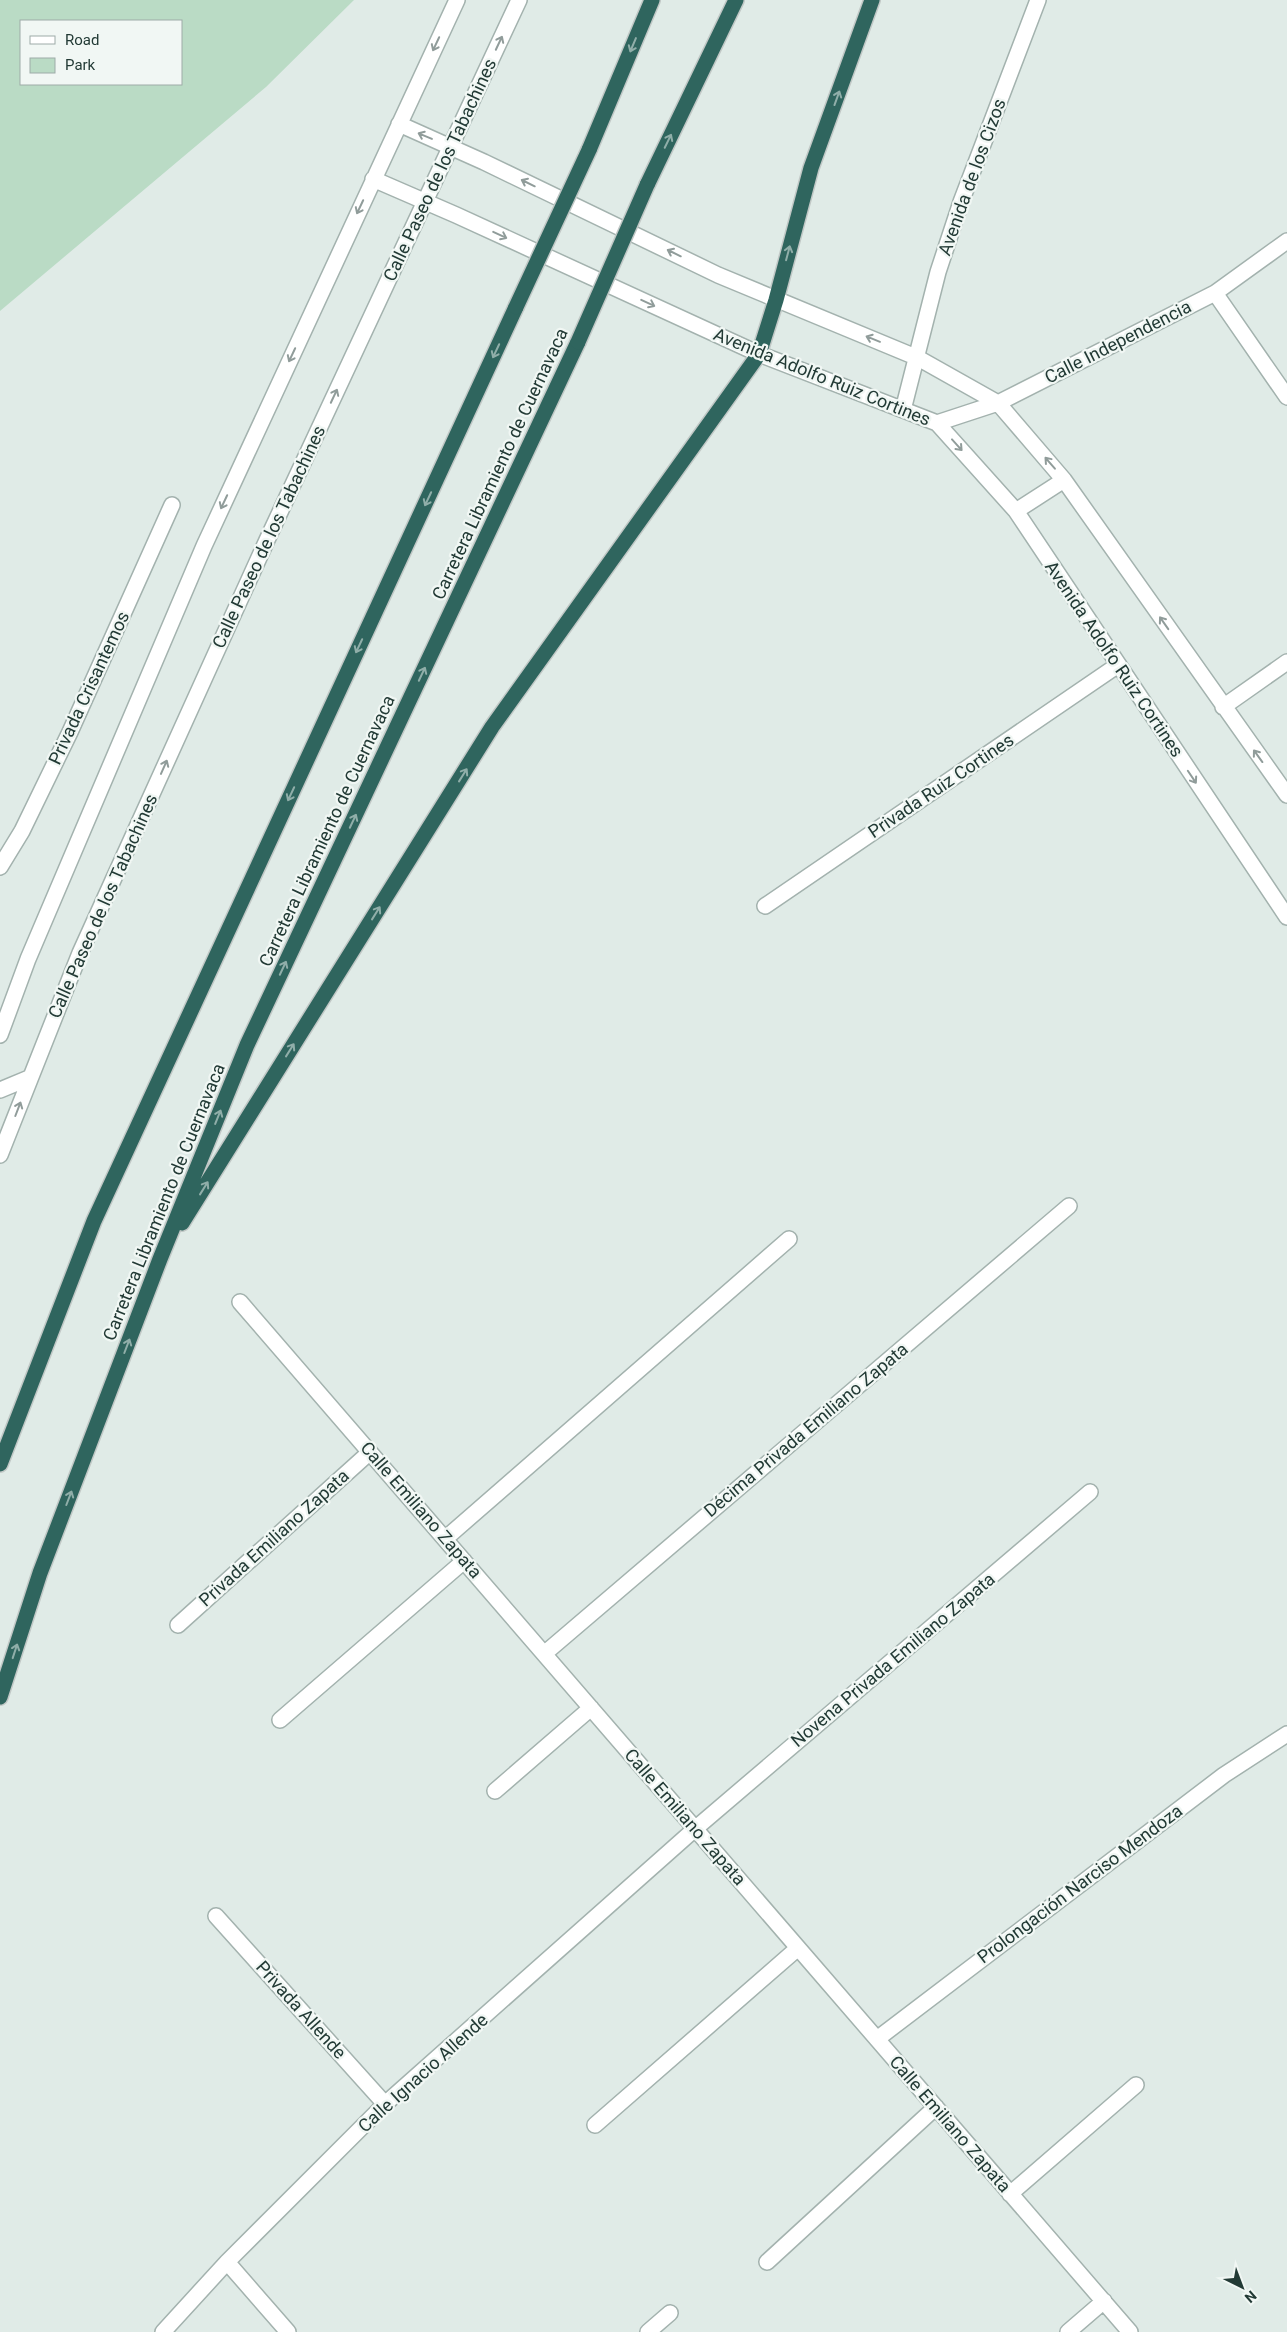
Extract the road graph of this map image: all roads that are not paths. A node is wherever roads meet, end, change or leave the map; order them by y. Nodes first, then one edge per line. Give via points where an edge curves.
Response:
1 (457, 0) edge
2 (519, 0) edge
3 (652, 0) edge
4 (736, 0) edge
5 (872, 0) edge
6 (1038, 0) edge
7 (399, 124) junction
8 (450, 146) junction
9 (373, 179) junction
10 (425, 203) junction
11 (1287, 241) edge
12 (1215, 293) junction
13 (776, 300) junction
14 (759, 354) junction
15 (918, 358) junction
16 (1287, 397) edge
17 (998, 403) junction
18 (903, 410) junction
19 (938, 423) junction
20 (1064, 480) junction
21 (172, 505) dead end
22 (1016, 511) junction
23 (1287, 662) edge
24 (1118, 666) junction
25 (1223, 706) junction
26 (1287, 795) edge
27 (0, 867) edge
28 (765, 906) dead end
29 (1287, 917) edge
30 (0, 1035) edge
31 (29, 1078) junction
32 (0, 1090) edge
33 (0, 1155) edge
34 (1069, 1206) dead end
35 (789, 1239) dead end
36 (160, 1259) junction
37 (240, 1302) dead end
38 (370, 1452) junction
39 (0, 1464) edge
40 (1090, 1492) dead end
41 (446, 1538) junction
42 (464, 1561) junction
43 (178, 1625) dead end
44 (544, 1654) junction
45 (0, 1697) edge
46 (591, 1708) junction
47 (280, 1720) dead end
48 (1287, 1734) edge
49 (495, 1791) dead end
50 (696, 1828) junction
51 (216, 1916) dead end
52 (798, 1948) junction
53 (877, 2039) junction
54 (1136, 2085) dead end
55 (385, 2104) junction
56 (936, 2107) junction
57 (595, 2125) dead end
58 (1010, 2194) junction
59 (227, 2262) junction
60 (767, 2262) dead end
61 (1104, 2301) junction
62 (670, 2312) dead end
63 (163, 2332) edge
64 (288, 2332) edge
65 (648, 2332) edge
66 (1068, 2332) edge
67 (1130, 2332) edge

1 -> 7 street
8 -> 2 street, Calle Paseo de los Tabachines
3 -> 39 highway, bridge via 589,150 94,1221
36 -> 4 highway, Carretera Libramiento de Cuernavaca, bridge via 247,1045
13 -> 5 highway via 811,168
6 - 15 street, Avenida de los Cizos via 961,202 938,272
8 -> 7 street
7 - 9 street
8 - 10 street, Calle Paseo de los Tabachines
13 -> 8 street
9 - 10 street, Avenida Adolfo Ruiz Cortines
9 -> 30 street via 204,546 28,959
10 -> 14 street, Avenida Adolfo Ruiz Cortines
31 -> 10 street, Calle Paseo de los Tabachines via 80,953 267,540
11 - 12 street, Calle Independencia
12 - 16 street
12 - 17 street, Calle Independencia
13 - 14 highway
15 -> 13 street
14 - 18 street, Avenida Adolfo Ruiz Cortines
36 -> 14 highway via 492,727
15 - 17 street
15 - 18 street, Avenida de los Cizos
17 - 19 street, Calle Independencia
20 -> 17 street
18 - 19 street, Avenida Adolfo Ruiz Cortines
19 -> 22 street, Avenida Adolfo Ruiz Cortines
20 - 22 street
25 -> 20 street
21 - 27 street, Privada Crisantemos via 66,741 22,831
22 - 24 street, Avenida Adolfo Ruiz Cortines
23 - 25 street
24 - 28 street, Privada Ruiz Cortines
24 -> 29 street, Avenida Adolfo Ruiz Cortines
26 -> 25 street
31 - 32 street
33 -> 31 street, Calle Paseo de los Tabachines
34 - 44 street, Décima Privada Emiliano Zapata
35 - 41 street
45 -> 36 highway, Carretera Libramiento de Cuernavaca via 40,1574
37 - 38 street, Calle Emiliano Zapata
38 - 41 street, Calle Emiliano Zapata
38 - 43 street, Privada Emiliano Zapata
40 - 50 street, Novena Privada Emiliano Zapata
41 - 42 street, Calle Emiliano Zapata
42 - 44 street, Calle Emiliano Zapata
42 - 47 street
44 - 46 street, Calle Emiliano Zapata
46 - 49 street
46 - 50 street, Calle Emiliano Zapata
48 - 53 street, Prolongación Narciso Mendoza via 1224,1775
50 - 52 street, Calle Emiliano Zapata
50 - 55 street, Calle Ignacio Allende
51 - 55 street, Privada Allende
52 - 53 street, Calle Emiliano Zapata
52 - 57 street
53 - 56 street, Calle Emiliano Zapata
54 - 58 street
55 - 59 street, Calle Ignacio Allende
56 - 58 street, Calle Emiliano Zapata
56 - 60 street
58 - 61 street, Calle Emiliano Zapata
59 - 63 street, Calle Ignacio Allende
59 - 64 street
61 - 66 street
61 - 67 street, Calle Emiliano Zapata
62 - 65 street

